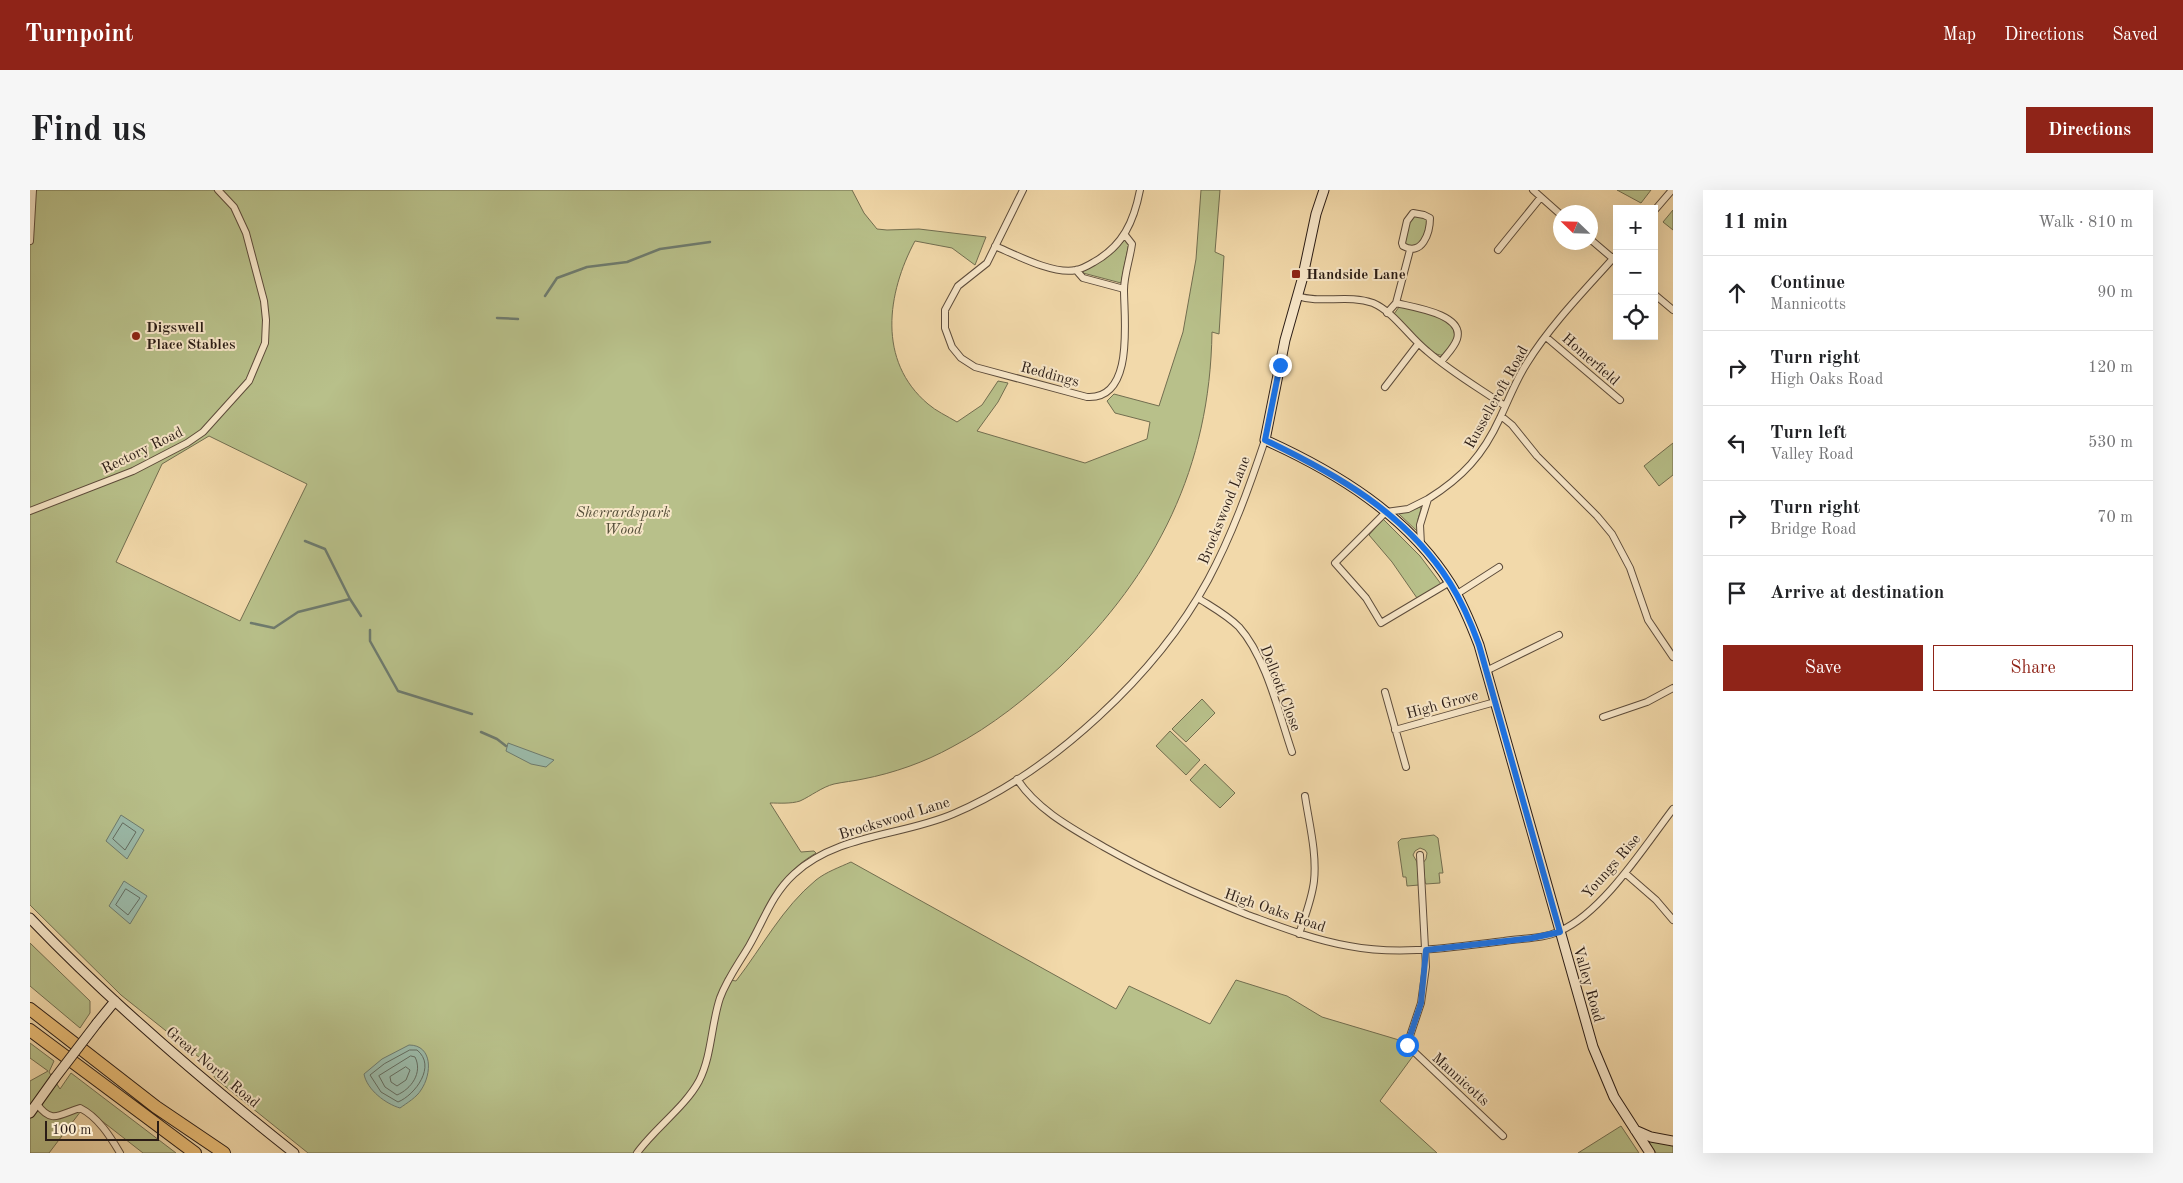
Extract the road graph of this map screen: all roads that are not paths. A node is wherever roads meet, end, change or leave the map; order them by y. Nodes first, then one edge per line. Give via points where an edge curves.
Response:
1 (33, 190) edge
2 (218, 190) edge
3 (1023, 190) edge
4 (1140, 190) edge
5 (1324, 190) edge
6 (1533, 190) edge
7 (1672, 190) edge
8 (1541, 197) junction
9 (1658, 206) edge
10 (1553, 208) edge
11 (1125, 235) junction
12 (30, 241) edge
13 (1598, 245) edge
14 (996, 246) junction
15 (1410, 250) junction
16 (1498, 250) dead end
17 (1613, 256) edge
18 (1613, 260) edge
19 (1076, 270) junction
20 (1124, 289) junction
21 (1655, 295) edge
22 (1297, 296) junction
23 (1396, 303) junction
24 (1673, 310) edge
25 (1387, 313) junction
26 (1546, 337) junction
27 (1418, 344) junction
28 (1441, 362) junction
29 (1385, 387) dead end
30 (1620, 400) dead end
31 (1505, 406) junction
32 (1501, 416) junction
33 (1265, 440) junction
34 (1428, 499) junction
35 (30, 511) edge
36 (1386, 512) junction
37 (1421, 545) junction
38 (1499, 567) dead end
39 (1450, 582) junction
40 (1457, 594) junction
41 (1198, 598) junction
42 (1558, 635) dead end
43 (1673, 657) edge
44 (1486, 671) junction
45 (1673, 688) edge
46 (1385, 692) dead end
47 (1495, 702) junction
48 (1603, 717) dead end
49 (1395, 730) junction
50 (1292, 752) dead end
51 (1406, 768) dead end
52 (1018, 779) junction
53 (1305, 796) dead end
54 (1673, 810) edge
55 (1420, 856) dead end
56 (1625, 873) junction
57 (30, 918) edge
58 (1673, 920) edge
59 (1560, 932) junction
60 (1299, 934) junction
61 (1426, 950) junction
62 (115, 1001) junction
63 (30, 1009) edge
64 (30, 1030) edge
65 (37, 1104) junction
66 (30, 1113) edge
67 (1635, 1130) junction
68 (1504, 1136) dead end
69 (1673, 1141) edge
70 (120, 1153) edge
71 (195, 1153) edge
72 (224, 1153) edge
73 (294, 1153) edge
74 (637, 1153) edge
75 (1650, 1153) edge

1 - 12 street
2 - 35 street, Rectory Road via 234,207 246,233 264,301 265,343 249,381 203,432 187,444 133,471
3 - 14 street, Reddings
4 - 11 street
5 - 22 main road
6 - 8 street
7 - 9 street
8 - 10 street
8 - 16 street
11 - 19 street via 1103,256
11 - 20 street, Reddings via 1132,244
13 - 17 street
14 - 19 street via 1043,266
14 - 20 street, Reddings via 988,263 963,281 953,293 944,319 948,340 955,351 968,363 984,370 1087,397 1105,393 1116,380 1124,353
15 - 15 street via 1402,243 1407,221 1413,213 1424,214 1430,220 1424,243
15 - 23 street
18 - 26 street, Russellcroft Road
19 - 20 street via 1083,278
21 - 24 street
22 - 25 street via 1348,298 1368,302
22 - 33 main road
23 - 25 street
23 - 28 street via 1437,314 1457,328 1455,343
25 - 27 street
26 - 30 street, Homerfield
26 - 31 street, Russellcroft Road via 1520,373
27 - 28 street
27 - 29 street
28 - 31 street
31 - 32 street, Russellcroft Road
32 - 34 street, Russellcroft Road via 1474,462
32 - 43 street via 1612,534 1630,568 1648,620
33 - 36 main road, Valley Road via 1332,474
33 - 41 street, Brockswood Lane via 1232,532
34 - 36 street, Russellcroft Road via 1408,509
34 - 37 street via 1420,525
36 - 37 main road, Valley Road
36 - 39 street via 1335,563 1366,598 1381,623
37 - 39 main road, Valley Road
38 - 40 street
39 - 40 main road, Valley Road
40 - 44 main road, Valley Road
41 - 50 street, Dellcott Close via 1230,619 1247,639 1263,669
41 - 52 street, Brockswood Lane via 1156,655 1112,702 1058,750
42 - 44 street
44 - 47 main road, Valley Road
45 - 48 street via 1647,702
46 - 49 street, High Grove
47 - 49 street, High Grove
47 - 59 main road, Valley Road
49 - 51 street, High Grove
52 - 60 street, High Oaks Road via 1028,794 1060,820 1132,863 1211,900
52 - 74 street, Brockswood Lane via 986,799 937,821 847,844 813,860 784,884 730,974 720,1000 708,1058 698,1083
53 - 60 street via 1315,870
54 - 56 street, Youngs Rise
55 - 61 street
56 - 58 street
56 - 59 street, Youngs Rise via 1577,922
57 - 62 main road, Great North Road
59 - 61 street, High Oaks Road
59 - 67 main road, Valley Road via 1603,1074
60 - 61 street, High Oaks Road via 1374,950
61 - 68 street, Mannicotts via 1421,1003 1407,1045
62 - 65 main road, bridge
62 - 73 main road, Great North Road
63 - 72 highway via 156,1107
64 - 71 highway
65 - 66 main road
65 - 70 street via 43,1113 51,1117 80,1108 88,1112 109,1134
67 - 69 main road
67 - 75 main road, Valley Road

